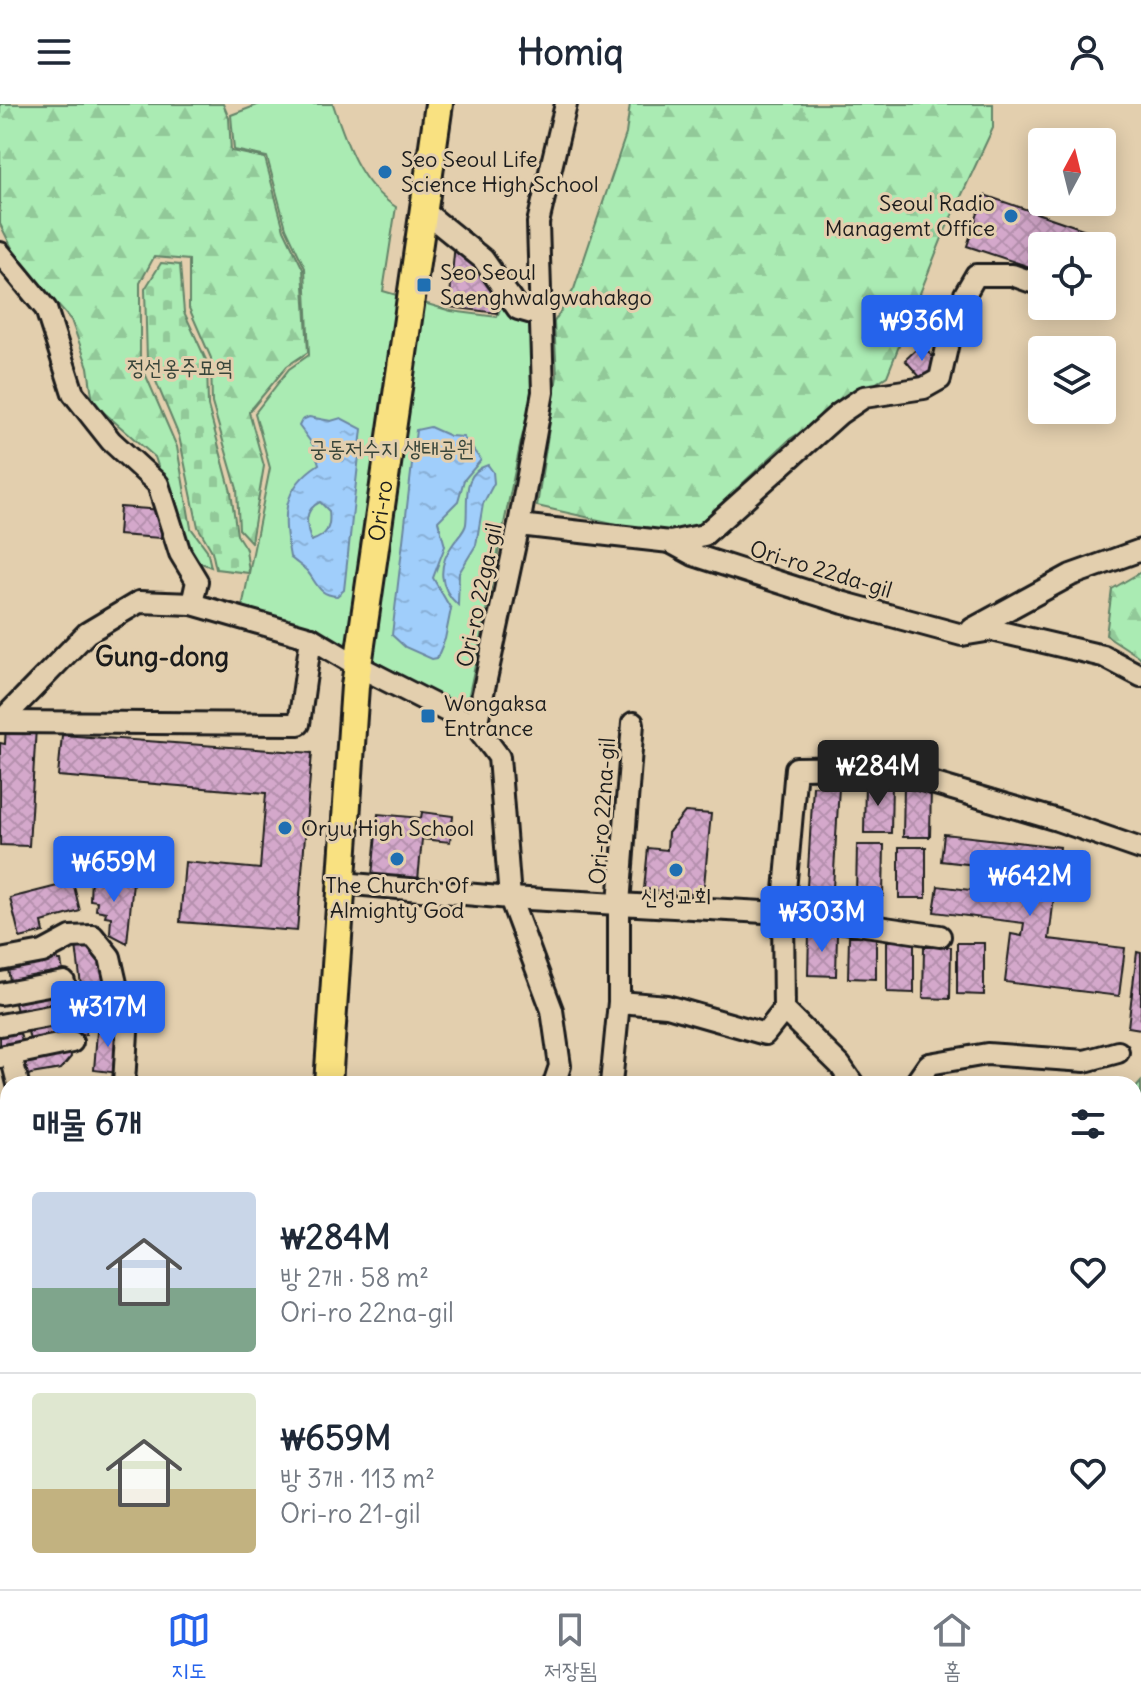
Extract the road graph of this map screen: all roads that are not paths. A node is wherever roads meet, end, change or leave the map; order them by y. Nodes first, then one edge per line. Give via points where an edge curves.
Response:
1 (439, 104) edge
2 (566, 104) edge
3 (425, 212) junction
4 (0, 253) edge
5 (1028, 281) edge
6 (539, 315) junction
7 (519, 525) junction
8 (670, 542) junction
9 (1141, 550) edge
10 (192, 604) junction
11 (962, 635) junction
12 (311, 638) junction
13 (358, 666) junction
14 (1141, 676) edge
15 (0, 722) edge
16 (633, 723) dead end
17 (476, 726) junction
18 (1141, 849) edge
19 (342, 883) junction
20 (510, 898) junction
21 (619, 904) junction
22 (783, 913) junction
23 (940, 936) dead end
24 (0, 960) edge
25 (64, 982) dead end
26 (4, 993) edge
27 (619, 1002) junction
28 (784, 1010) junction
29 (71, 1012) dead end
30 (12, 1023) edge
31 (72, 1042) dead end
32 (1118, 1052) dead end
33 (13, 1054) edge
34 (17, 1076) edge
35 (124, 1076) edge
36 (329, 1076) edge
37 (557, 1076) edge
38 (612, 1076) edge
39 (848, 1076) edge
40 (921, 1076) edge

1 - 3 main road, Ori-ro
2 - 6 street, Ori-ro 22ga-gil via 538,223
3 - 6 street via 483,259 518,309
3 - 13 main road, Ori-ro
4 - 10 street via 46,309 73,393 111,441 158,484 180,553 197,581
5 - 8 street, Ori-ro 22da-gil via 976,275 965,294 959,326 949,338 940,379 924,388 864,397 704,535
6 - 7 street, Ori-ro 22ga-gil via 543,392
7 - 8 street, Ori-ro 22da-gil
7 - 17 street, Ori-ro 22ga-gil
8 - 11 street, Ori-ro 22da-gil via 694,555 844,603
9 - 11 street via 1071,575
10 - 12 street
10 - 15 street via 139,602 87,633
11 - 14 street, Ori-ro 22da-gil via 1006,633 1103,656
12 - 13 street
12 - 15 street via 299,724
13 - 17 street
13 - 19 main road, Ori-ro
16 - 21 street, Ori-ro 22na-gil
17 - 20 street via 499,757
18 - 22 street via 878,767 796,768
19 - 20 street, Ori-ro 22na-gil
19 - 36 main road, Ori-ro
20 - 21 street, Ori-ro 22na-gil
20 - 37 street via 552,1010 560,1066
21 - 22 street, Ori-ro 22na-gil
21 - 27 street, Ori-ro 22na-gil
22 - 23 street, Ori-ro 22na-gil
22 - 28 street
24 - 35 street via 43,952 71,937 93,936 110,957 127,1032
25 - 26 street
26 - 30 street
27 - 28 street via 667,1006 765,1034
27 - 38 street, Ori-ro 22na-gil
28 - 39 street
29 - 30 street
30 - 33 street
31 - 33 street
32 - 40 street via 1085,1061 987,1054 929,1064
33 - 34 street

